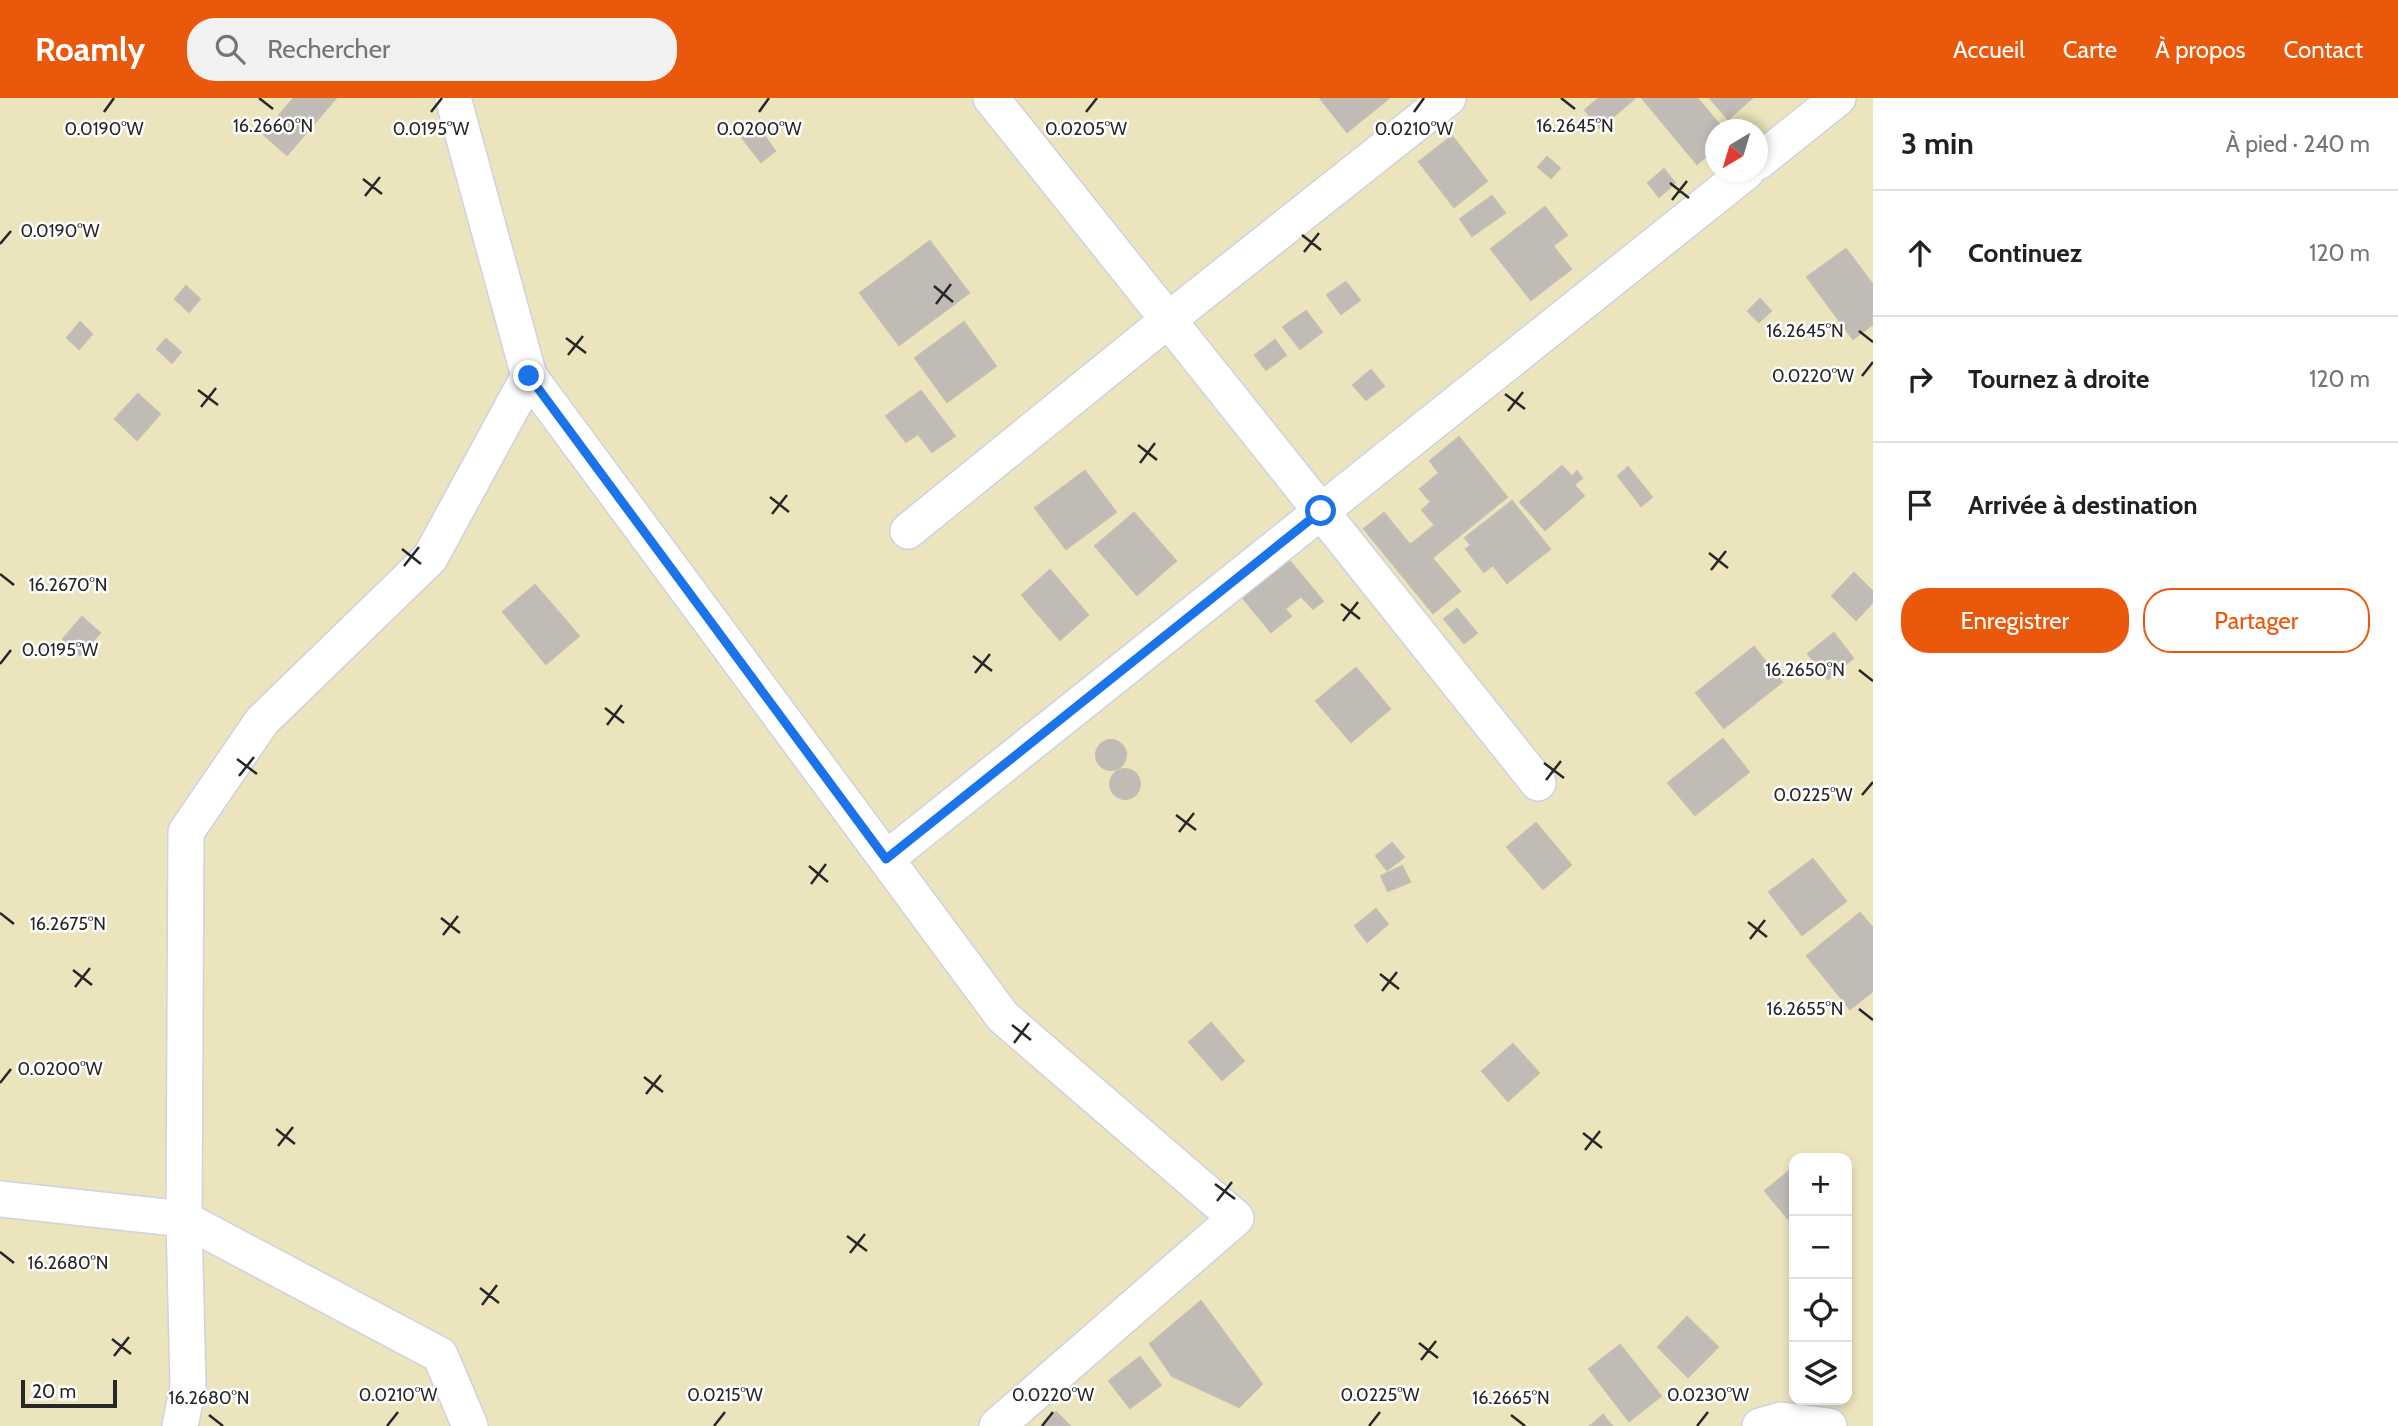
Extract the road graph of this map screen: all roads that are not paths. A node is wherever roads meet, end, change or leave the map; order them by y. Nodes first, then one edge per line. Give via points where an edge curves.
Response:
1 (453, 98) edge
2 (990, 98) edge
3 (1448, 98) edge
4 (1838, 98) edge
5 (1768, 154) edge
6 (1733, 182) edge
7 (1168, 320) junction
8 (529, 376) junction
9 (1321, 511) junction
10 (908, 531) dead end
11 (1538, 783) dead end
12 (886, 859) junction
13 (0, 1199) edge
14 (184, 1219) junction
15 (180, 1426) edge
16 (470, 1426) edge
17 (997, 1426) edge
18 (1760, 1426) edge
19 (1829, 1426) edge

1 - 8 street
2 - 7 street
3 - 7 street
4 - 5 street
6 - 9 street
7 - 9 street
7 - 10 street
8 - 12 street
8 - 14 street via 430,558 262,721 186,832
9 - 11 street
9 - 12 street
12 - 17 street via 1003,1017 1236,1218
13 - 14 street
14 - 15 street via 188,1386
14 - 16 street via 440,1355
18 - 19 street via 1781,1420

